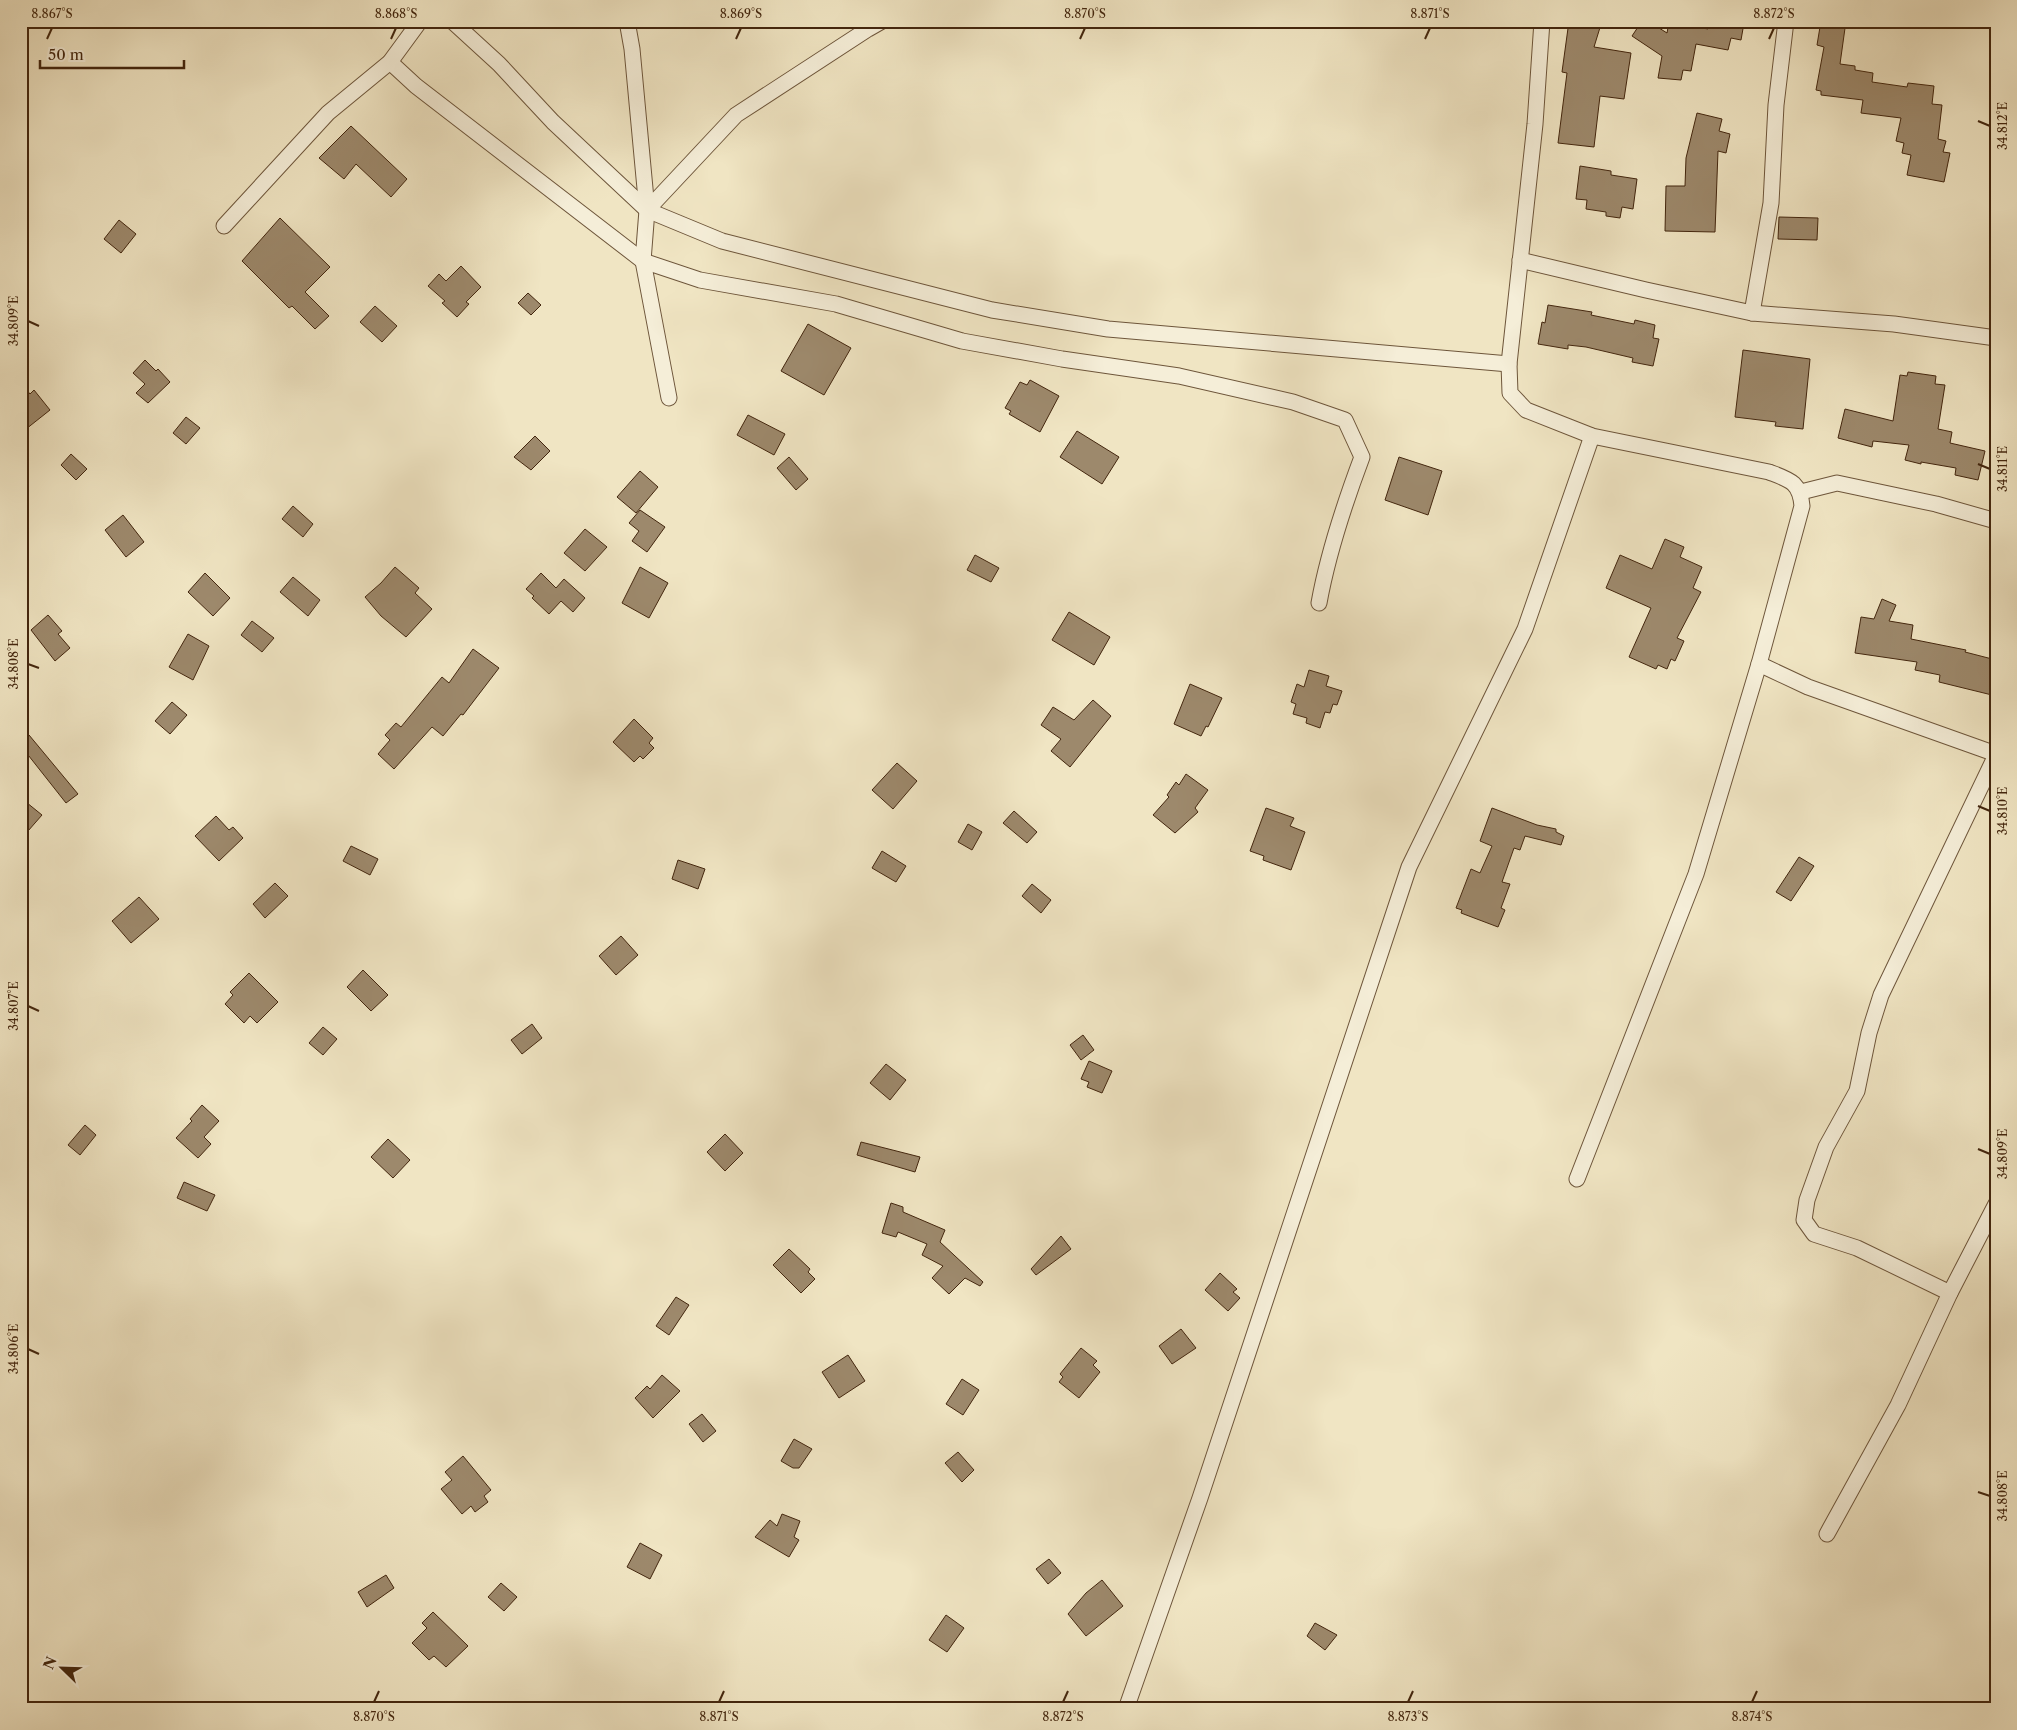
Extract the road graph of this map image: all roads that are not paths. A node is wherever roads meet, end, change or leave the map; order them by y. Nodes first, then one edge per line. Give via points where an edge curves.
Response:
1 (420, 21) edge
2 (452, 21) edge
3 (626, 21) edge
4 (882, 21) edge
5 (1542, 21) edge
6 (1786, 21) edge
7 (390, 62) junction
8 (646, 210) junction
9 (224, 226) dead end
10 (1520, 260) junction
11 (643, 261) junction
12 (1752, 313) junction
13 (1996, 338) edge
14 (1509, 364) junction
15 (669, 398) dead end
16 (1592, 436) junction
17 (1801, 492) junction
18 (1996, 521) edge
19 (1319, 603) dead end
20 (1759, 664) junction
21 (1996, 754) edge
22 (1577, 1179) dead end
23 (1996, 1204) edge
24 (1950, 1293) junction
25 (1827, 1534) dead end
26 (1126, 1709) edge

1 - 7 street
2 - 8 street via 499,64 552,122
3 - 8 street via 632,49
4 - 8 street via 736,115
5 - 10 street
6 - 12 street via 1776,105 1771,203
7 - 9 street via 328,113
7 - 11 street via 416,86
8 - 11 street
8 - 14 street via 722,241 992,310 1108,328
10 - 12 street
10 - 14 street
11 - 15 street
11 - 19 street via 700,280 836,304 962,341 1178,376 1293,402 1345,420 1362,457 1324,570
12 - 13 street via 1894,324
14 - 16 street via 1510,393 1526,410
16 - 17 street via 1769,472 1790,480
16 - 26 street via 1525,629 1409,867 1200,1498
17 - 18 street via 1837,483 1936,504
17 - 20 street via 1802,506
20 - 21 street via 1817,690
20 - 22 street via 1696,874
21 - 24 street via 1881,995 1856,1091 1826,1147 1807,1200 1804,1220 1814,1234 1857,1248
23 - 24 street
24 - 25 street via 1898,1405

